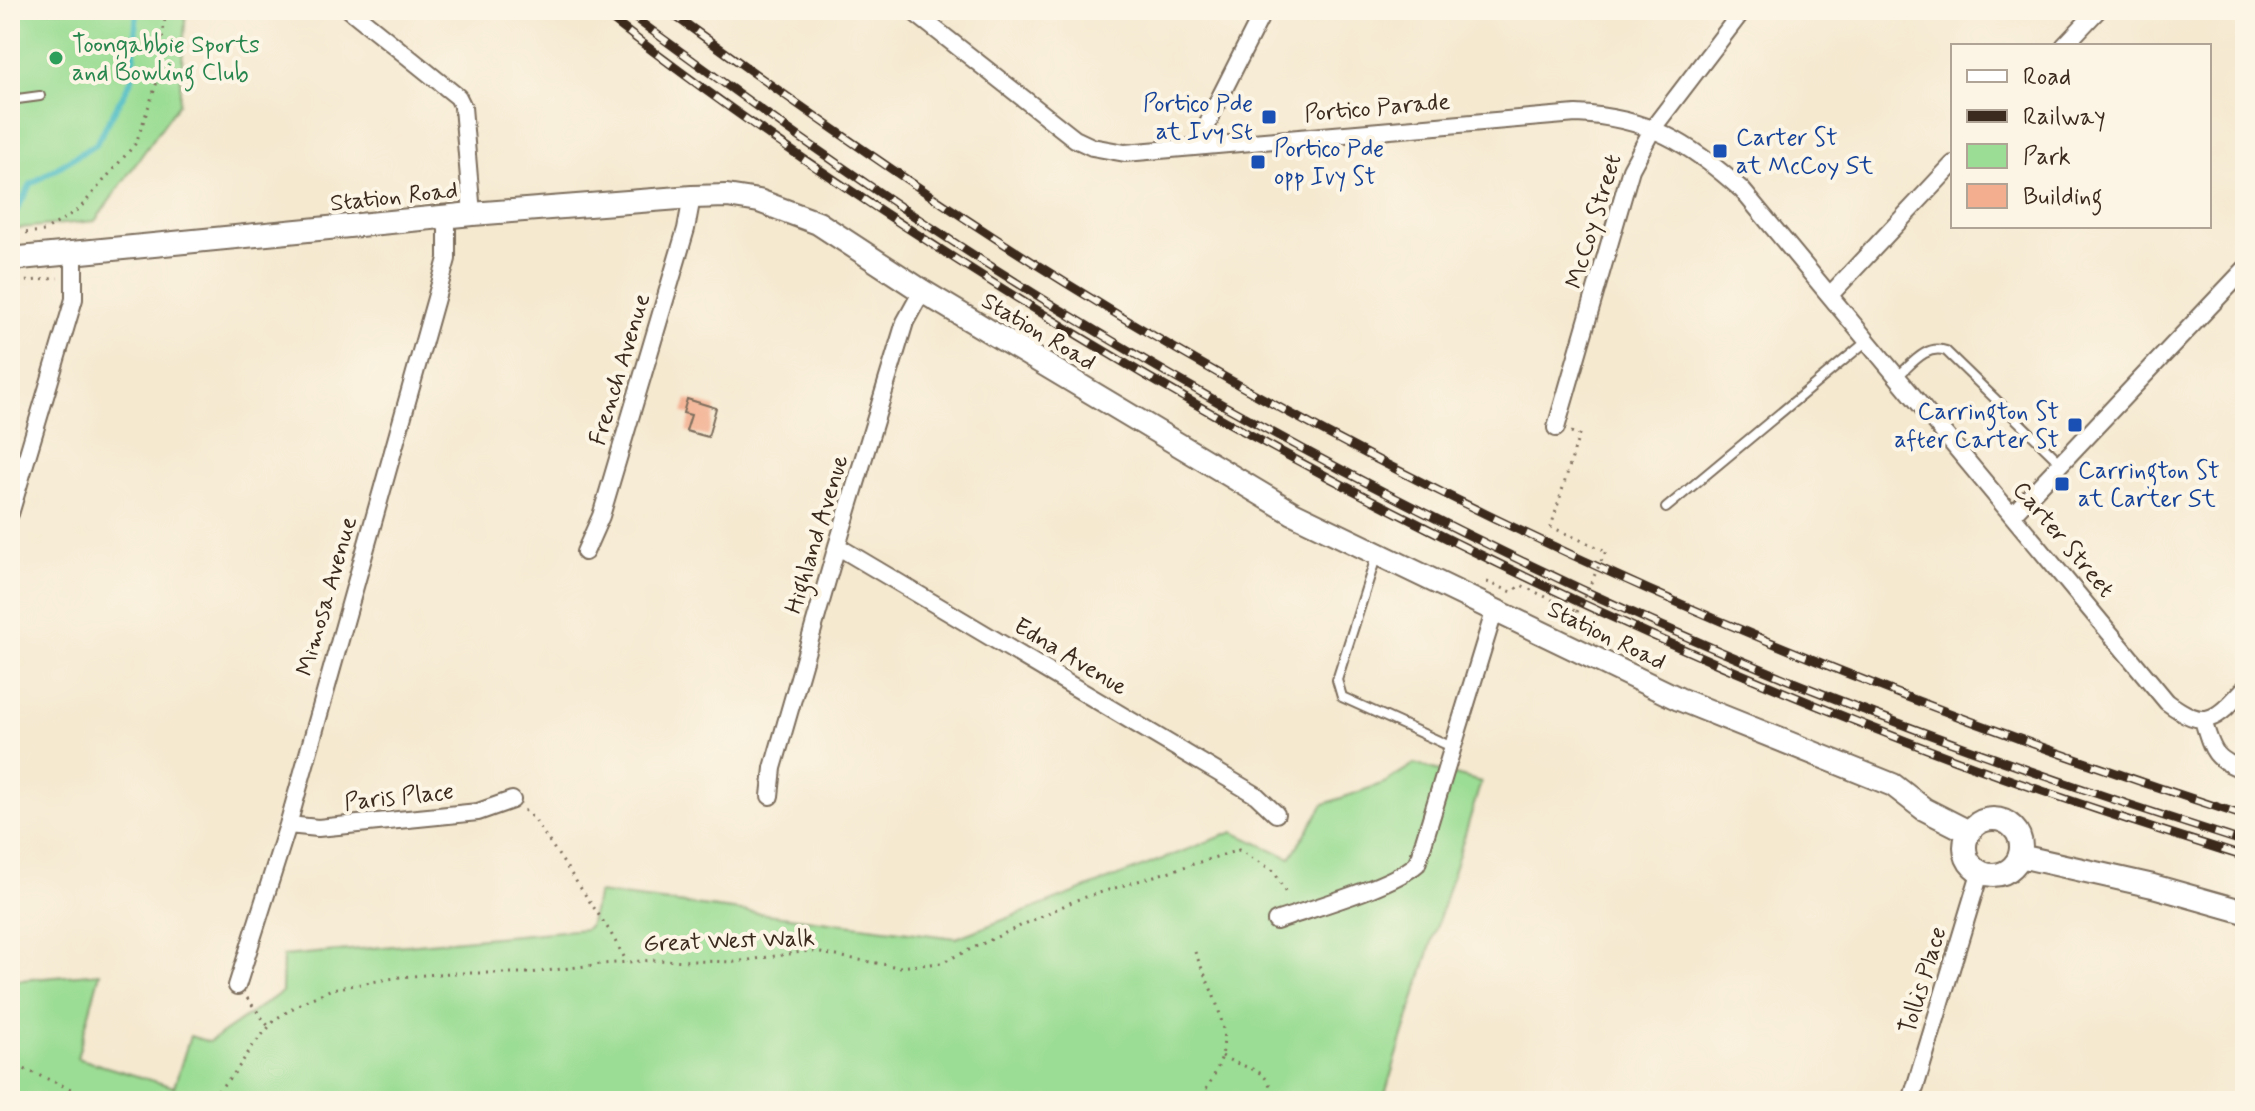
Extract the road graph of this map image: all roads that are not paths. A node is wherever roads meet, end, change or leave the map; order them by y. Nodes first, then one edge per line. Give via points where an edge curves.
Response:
1 (350, 10) edge
2 (911, 10) edge
3 (1264, 10) edge
4 (1743, 10) edge
5 (2098, 10) edge
6 (931, 17) edge
7 (2066, 44) edge
8 (40, 96) dead end
9 (10, 100) edge
10 (1653, 128) junction
11 (1199, 146) junction
12 (1951, 166) edge
13 (692, 197) junction
14 (472, 214) junction
15 (447, 217) junction
16 (74, 253) junction
17 (10, 259) edge
18 (2245, 269) edge
19 (922, 291) junction
20 (1830, 295) junction
21 (1868, 340) junction
22 (1898, 376) junction
23 (1556, 428) road end
24 (2061, 463) junction
25 (1666, 508) dead end
26 (10, 514) edge
27 (2012, 515) junction
28 (837, 546) junction
29 (585, 552) dead end
30 (1377, 554) junction
31 (1495, 609) junction
32 (2245, 688) edge
33 (2203, 720) junction
34 (1452, 747) junction
35 (2245, 770) edge
36 (770, 796) dead end
37 (512, 800) road end
38 (1276, 814) dead end
39 (288, 825) junction
40 (1969, 832) junction
41 (2020, 856) junction
42 (1980, 873) junction
43 (2245, 912) edge
44 (1276, 921) dead end
45 (237, 986) road end
46 (1911, 1101) edge

1 - 14 street via 458,97
2 - 6 street, Portico Parade
3 - 11 street
4 - 10 street, McCoy Street
5 - 7 street
6 - 11 street, Portico Parade via 1075,139 1125,153
8 - 9 lane
10 - 11 street, Portico Parade via 1605,115 1576,114
10 - 20 street, Carter Street via 1700,154 1742,190
10 - 23 street, McCoy Street via 1631,169
12 - 20 street
13 - 14 main road, Station Road
13 - 19 main road, Station Road via 727,196 783,208 818,223
13 - 29 street, French Avenue via 605,501
14 - 15 main road, Station Road
15 - 16 main road, Station Road
15 - 39 street, Mimosa Avenue via 447,259
16 - 17 main road, Station Road
16 - 26 street via 74,299
18 - 24 street
19 - 28 street, Highland Avenue via 905,322
19 - 30 main road, Station Road via 1293,513
20 - 21 street, Carter Street
21 - 22 street, Carter Street
21 - 25 lane
22 - 24 lane, Carter Street via 1928,351 1946,351
22 - 27 street, Carter Street
24 - 27 street
27 - 33 street, Carter Street via 2167,702 2184,715
28 - 36 street, Highland Avenue via 773,768
28 - 38 street, Edna Avenue via 1243,787
30 - 31 main road, Station Road
30 - 34 lane via 1337,680 1339,692
31 - 34 street
31 - 40 main road, Station Road via 1679,699 1893,785 1924,809
32 - 33 street via 2222,711
33 - 35 street via 2216,756
34 - 44 street via 1417,864 1390,880
37 - 39 street, Paris Place via 478,812 318,828
39 - 45 street, Mimosa Avenue
40 - 41 main road via 1984,820 2002,820 2017,832
40 - 42 main road via 1964,850
41 - 42 main road via 1998,876
41 - 43 main road
42 - 46 street, Tollis Place

